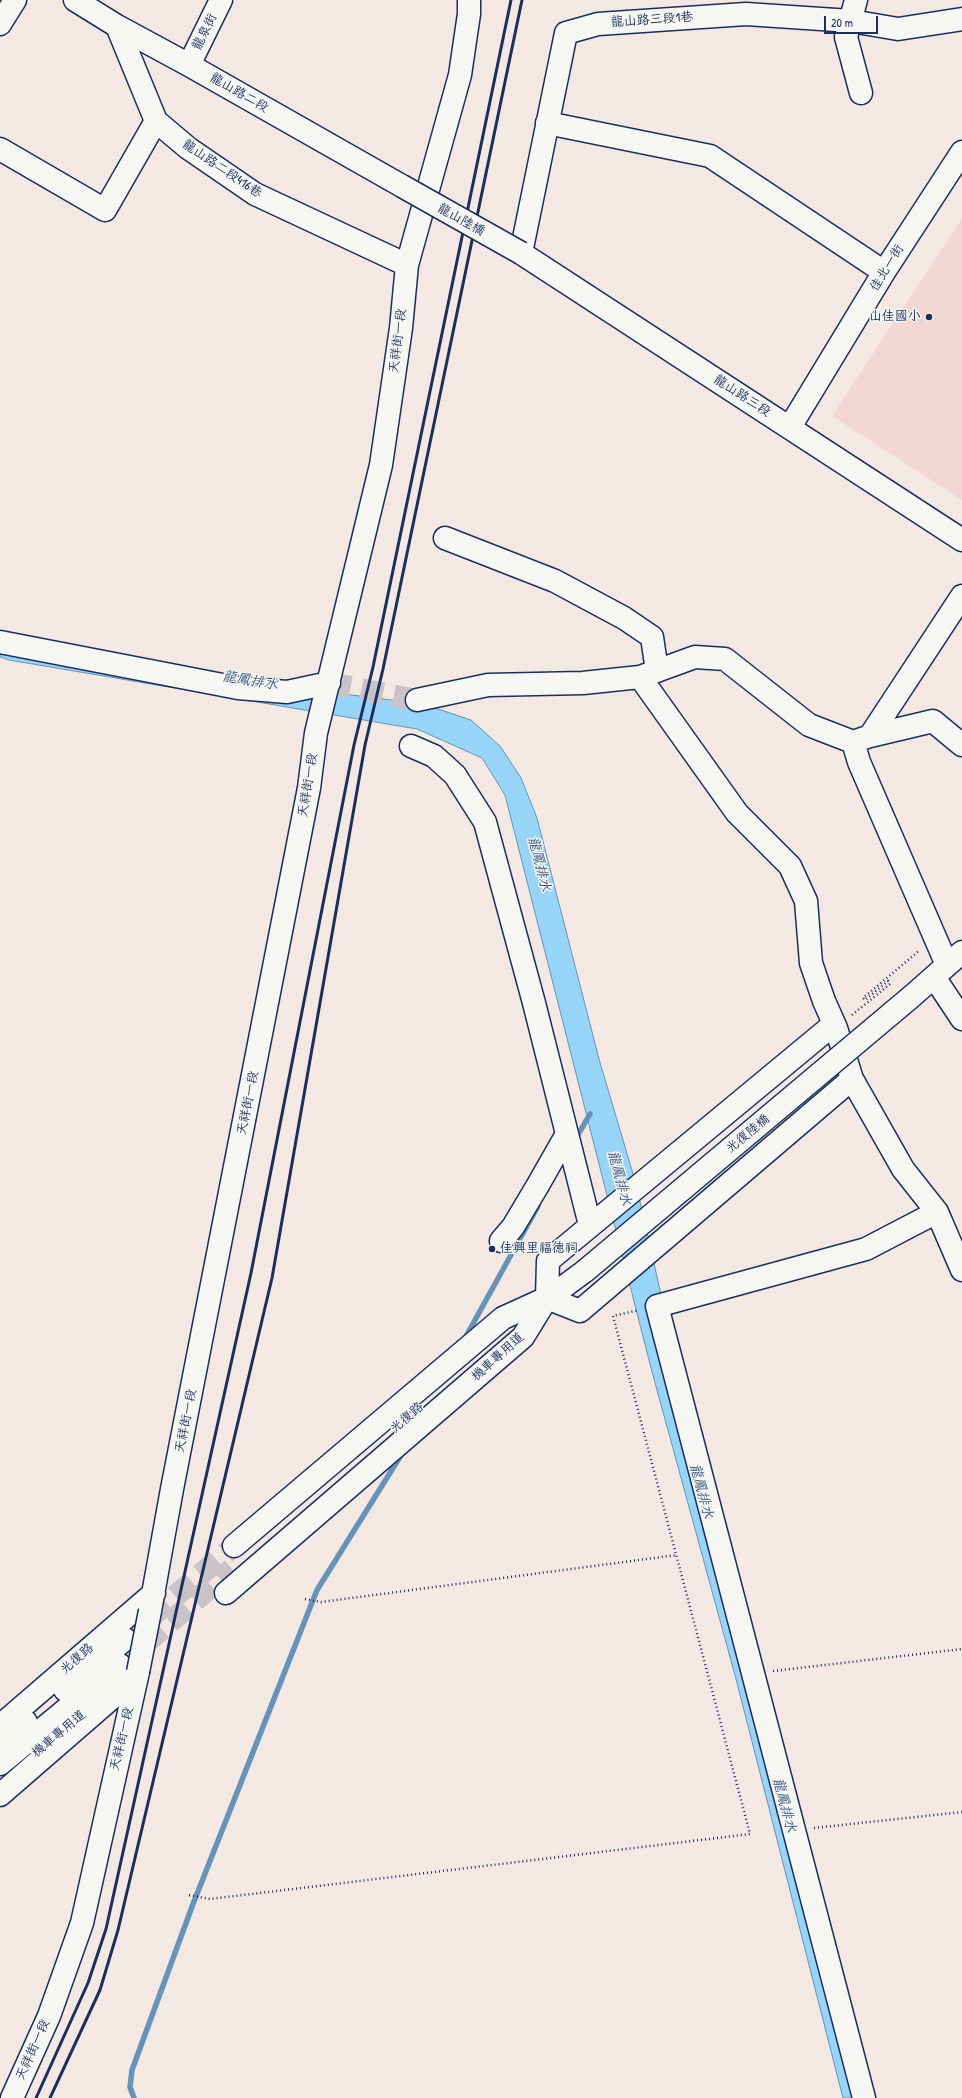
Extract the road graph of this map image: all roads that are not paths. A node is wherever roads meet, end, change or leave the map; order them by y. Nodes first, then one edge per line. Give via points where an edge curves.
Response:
1 (15, 0) edge
2 (75, 0) edge
3 (221, 0) edge
4 (469, 0) edge
5 (856, 0) edge
6 (962, 19) edge
7 (851, 21) junction
8 (0, 24) edge
9 (117, 26) junction
10 (189, 64) junction
11 (861, 93) dead end
12 (156, 121) junction
13 (547, 123) junction
14 (0, 150) edge
15 (961, 154) edge
16 (402, 186) joint
17 (521, 253) junction
18 (407, 265) junction
19 (884, 272) junction
20 (790, 427) junction
21 (445, 538) dead end
22 (962, 540) edge
23 (962, 596) edge
24 (0, 642) edge
25 (648, 674) junction
26 (329, 683) junction
27 (417, 700) tunnel mouth
28 (862, 739) junction
29 (962, 745) edge
30 (411, 746) dead end
31 (948, 964) edge
32 (962, 1019) edge
33 (835, 1026) junction
34 (852, 1079) junction
35 (567, 1134) junction
36 (937, 1212) junction
37 (595, 1221) junction
38 (501, 1242) dead end
39 (962, 1270) edge
40 (585, 1271) joint
41 (547, 1298) junction
42 (234, 1546) tunnel mouth
43 (232, 1569) tunnel mouth
44 (226, 1593) tunnel mouth
45 (152, 1602) junction
46 (125, 1639) tunnel mouth
47 (128, 1674) junction
48 (0, 1726) edge
49 (0, 1744) edge
50 (0, 1764) edge
51 (0, 1783) edge
52 (0, 1795) edge
53 (12, 2098) edge
54 (864, 2098) edge

1 - 8 street
2 - 9 street, 龍山路二段
3 - 10 street, 龍泉街
4 - 18 street, 天祥街一段 via 460,75
5 - 7 street
6 - 7 street, 龍山路三段1巷 via 898,29
7 - 11 street via 846,38
7 - 13 street, 龍山路三段1巷 via 746,14 598,24 566,33
9 - 10 street, 龍山路二段
9 - 12 street, 龍山路二段416巷
10 - 16 street, 龍山路二段
12 - 14 street via 105,210
12 - 18 street, 龍山路二段416巷 via 188,148 255,194
13 - 17 street, 龍山路三段1巷
13 - 19 street via 710,156
15 - 19 street, 佳北一街
16 - 17 street, 龍山陸橋, bridge
17 - 20 street, 龍山路三段
18 - 26 street, 天祥街一段 via 401,328 381,465
19 - 20 street, 佳北一街
20 - 22 street, 龍山路三段
21 - 25 street via 555,580 624,618 652,637
23 - 28 street
24 - 26 street via 238,688 287,692
25 - 27 street via 583,683 488,684
25 - 28 street via 695,657 725,659 809,725
25 - 33 street via 737,813 790,866 806,901 811,963
26 - 45 street, 天祥街一段 via 316,733 310,788
28 - 29 street via 933,721
28 - 31 street via 859,762
30 - 35 street via 434,756 455,775 485,822
31 - 32 street
31 - 40 street, 光復陸橋, bridge
33 - 34 street
33 - 37 street
34 - 36 street via 903,1170
34 - 41 street via 580,1311
35 - 37 street
35 - 38 street via 524,1209
36 - 39 street
36 - 54 street via 866,1249 657,1306
37 - 41 street via 548,1261
40 - 41 street, 光復路
41 - 42 street, 機車專用道 via 503,1318
41 - 43 street, 光復路
41 - 44 street, 機車專用道 via 523,1337
45 - 47 street, 天祥街一段, bridge
45 - 48 street, 光復路
46 - 49 street
47 - 50 street
47 - 51 street, 機車專用道
47 - 52 street
47 - 53 street, 天祥街一段 via 82,1923 49,2016

